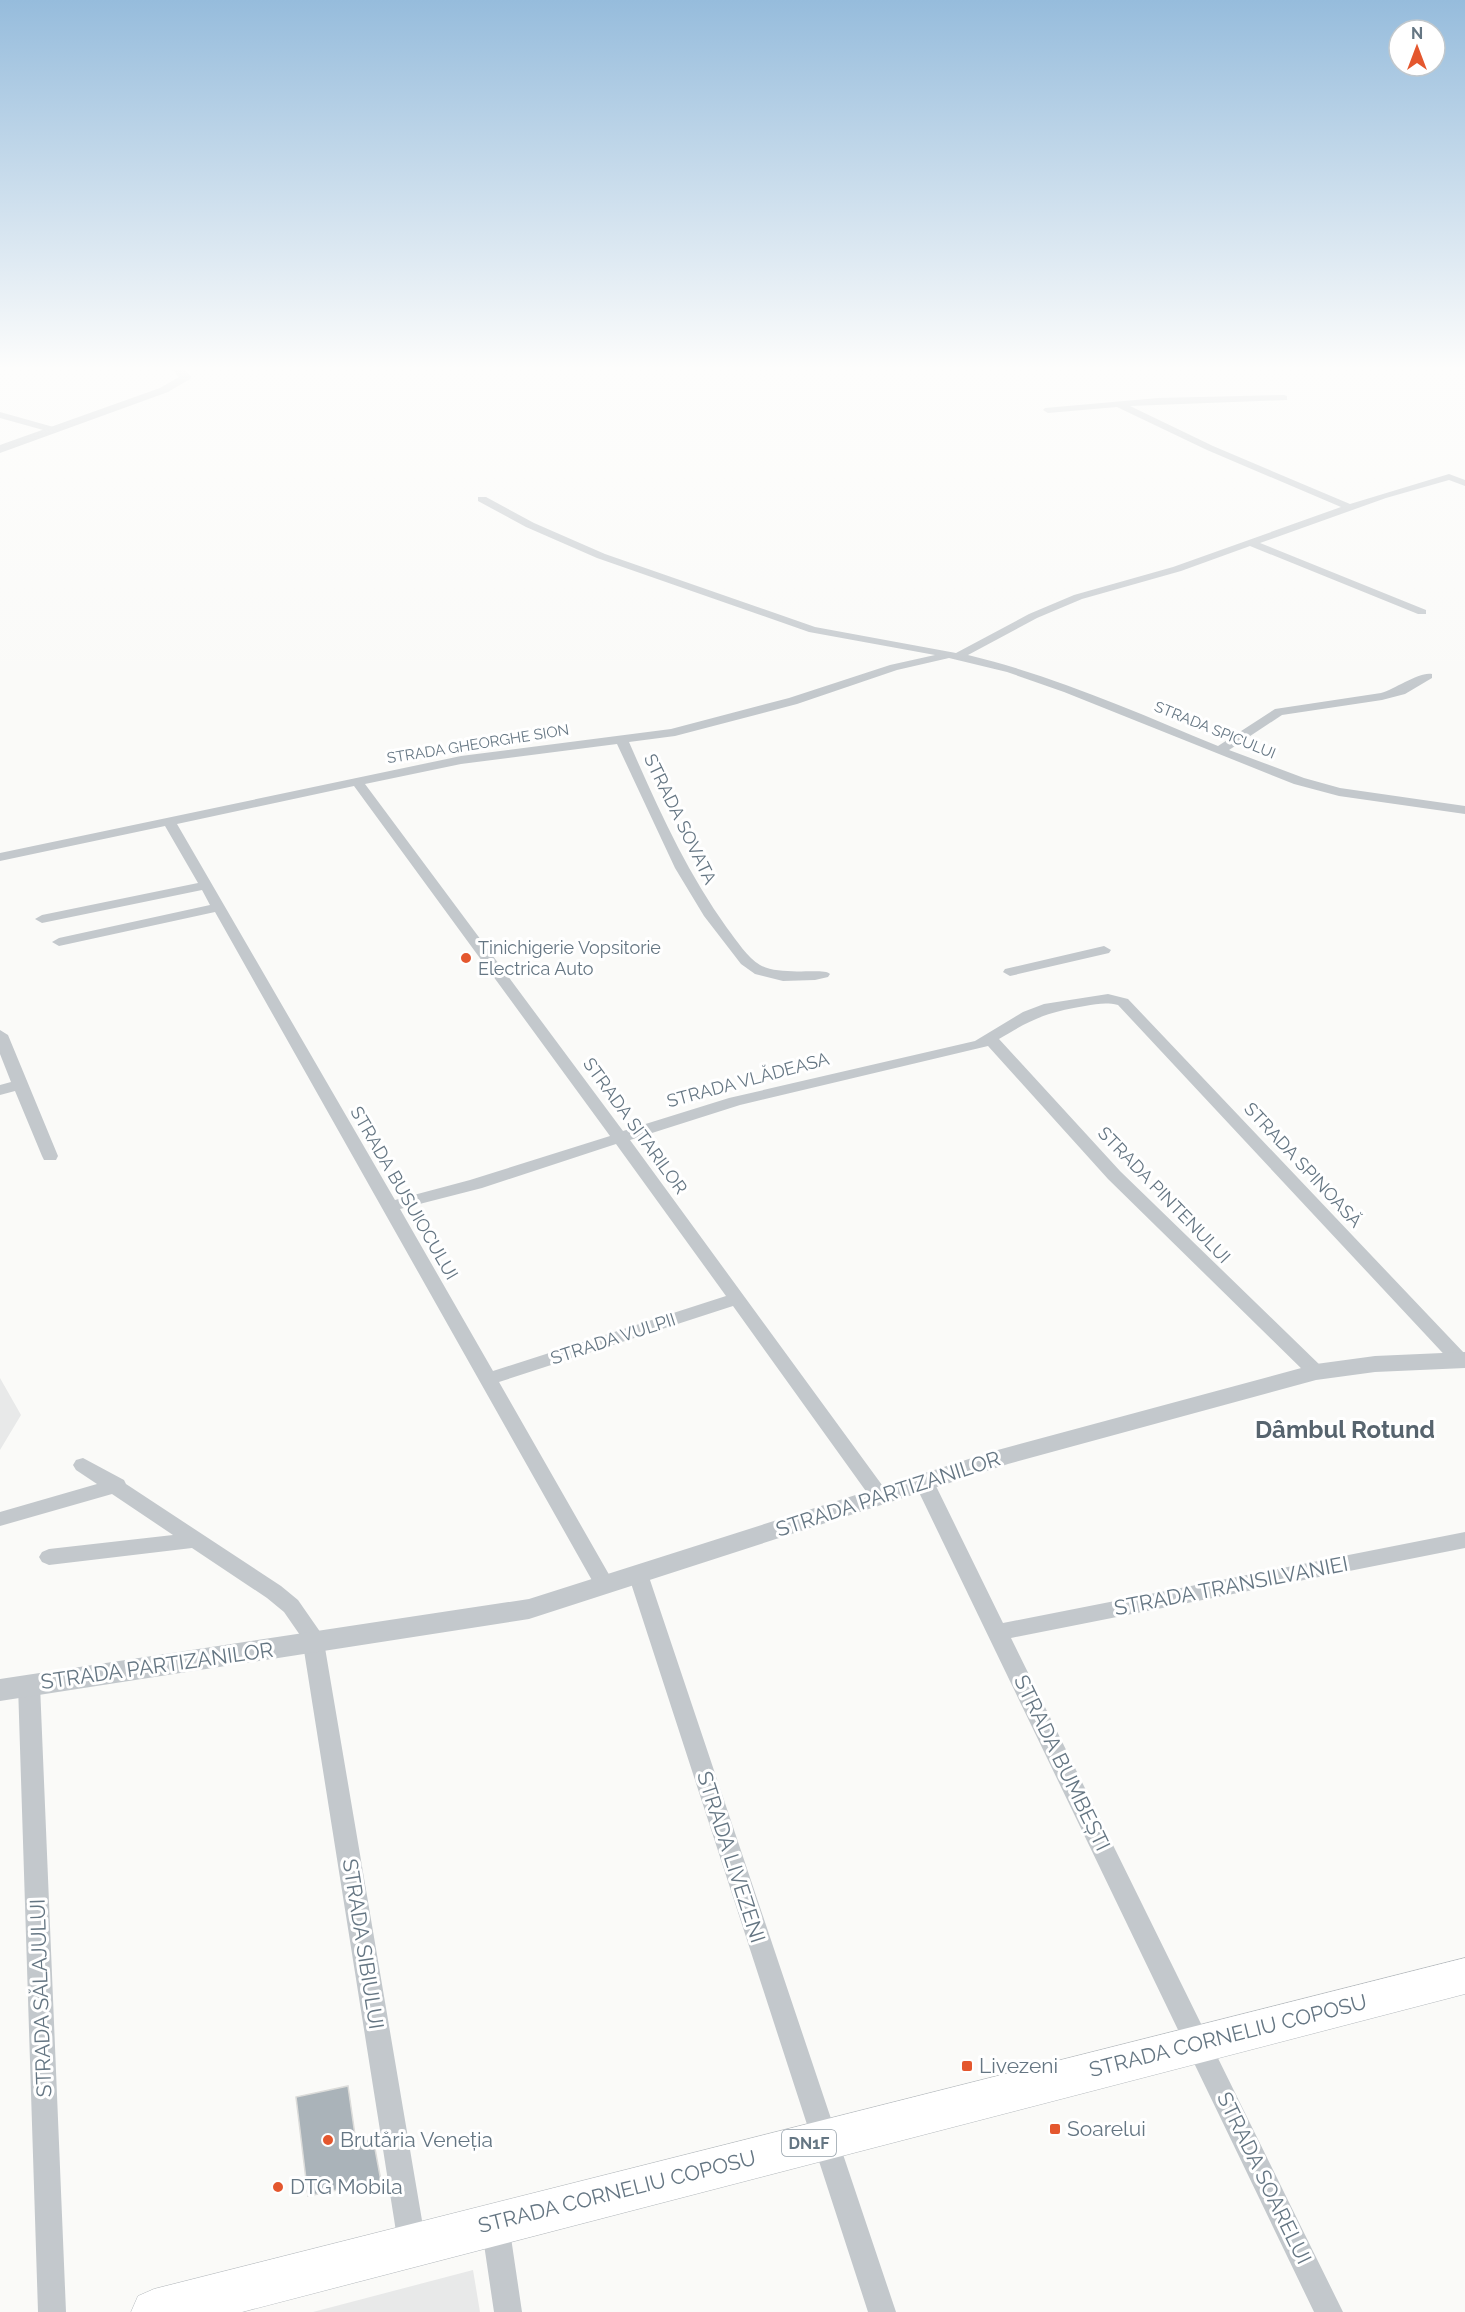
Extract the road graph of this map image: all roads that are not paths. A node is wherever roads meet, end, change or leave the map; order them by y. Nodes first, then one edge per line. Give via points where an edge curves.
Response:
1 (1280, 478) edge
2 (1446, 478) edge
3 (482, 499) dead end
4 (1349, 507) junction
5 (1251, 543) junction
6 (1422, 612) dead end
7 (958, 656) junction
8 (1428, 676) dead end
9 (622, 741) junction
10 (1220, 751) junction
11 (356, 780) junction
12 (1465, 810) edge
13 (170, 821) junction
14 (0, 857) edge
15 (207, 885) junction
16 (219, 907) junction
17 (42, 919) dead end
18 (59, 942) dead end
19 (1104, 950) dead end
20 (1010, 972) dead end
21 (823, 974) dead end
22 (1116, 999) joint
23 (0, 1035) edge
24 (990, 1040) junction
25 (20, 1084) junction
26 (0, 1090) edge
27 (617, 1138) junction
28 (50, 1156) dead end
29 (389, 1207) junction
30 (737, 1299) junction
31 (1463, 1360) edge
32 (1316, 1372) junction
33 (488, 1379) junction
34 (83, 1465) dead end
35 (924, 1482) junction
36 (117, 1485) junction
37 (879, 1496) junction
38 (0, 1519) edge
39 (194, 1539) junction
40 (1462, 1545) edge
41 (49, 1557) dead end
42 (638, 1574) junction
43 (605, 1585) junction
44 (997, 1632) junction
45 (314, 1644) junction
46 (29, 1685) junction
47 (0, 1690) edge
48 (1465, 1976) edge
49 (1200, 2043) junction
50 (825, 2139) junction
51 (495, 2223) junction
52 (412, 2244) junction
53 (52, 2312) edge
54 (154, 2312) edge
55 (508, 2312) edge
56 (882, 2312) edge
57 (1329, 2312) edge

1 - 4 street
2 - 4 street
3 - 7 street, STRADA SPICULUI via 601,556 813,630
4 - 5 street
5 - 6 street
5 - 7 street via 1056,605
7 - 9 street, STRADA GHEORGHE SION via 894,667 794,701 671,733
7 - 10 street, STRADA SPICULUI via 1035,676
8 - 10 street via 1382,696 1279,712
9 - 11 street, STRADA GHEORGHE SION via 461,760
9 - 21 street, STRADA SOVATA via 682,872 742,957 760,971 774,975 792,978
10 - 12 street, STRADA SPICULUI via 1340,792
11 - 13 street, STRADA GHEORGHE SION
11 - 27 street, STRADA SITARILOR
13 - 14 street, STRADA GHEORGHE SION
13 - 15 street, STRADA BUSUIOCULUI
15 - 16 street, STRADA BUSUIOCULUI
15 - 17 street
16 - 18 street
16 - 29 street, STRADA BUSUIOCULUI
19 - 20 street
22 - 24 street, STRADA VLĂDEASA via 1063,1003 1039,1010
22 - 31 street, STRADA SPINOASĂ
23 - 25 street
24 - 27 street, STRADA VLĂDEASA via 735,1101
24 - 32 street, STRADA PINTENULUI via 1114,1175
25 - 26 street
25 - 28 street
27 - 29 street, STRADA VLĂDEASA via 476,1184
27 - 30 street, STRADA SITARILOR
29 - 33 street, STRADA BUSUIOCULUI
30 - 33 street, STRADA VULPII
30 - 37 street, STRADA SITARILOR
31 - 32 street, STRADA PARTIZANILOR via 1375,1364
32 - 35 street, STRADA PARTIZANILOR
33 - 43 street, STRADA BUSUIOCULUI
34 - 36 street
35 - 37 street, STRADA PARTIZANILOR
35 - 44 street, STRADA BUMBEȘTI
36 - 38 street
36 - 39 street
37 - 42 street, STRADA PARTIZANILOR
39 - 41 street
39 - 45 street via 291,1606
40 - 44 street, STRADA TRANSILVANIEI
42 - 43 street, STRADA PARTIZANILOR
42 - 50 street, STRADA LIVEZENI
43 - 45 street, STRADA PARTIZANILOR via 529,1609
44 - 49 street, STRADA BUMBEȘTI
45 - 46 street, STRADA PARTIZANILOR
45 - 52 street, STRADA SIBIULUI
46 - 47 street, STRADA PARTIZANILOR
46 - 53 street, STRADA SĂLAJULUI
48 - 49 main road, STRADA CORNELIU COPOSU / DN1F
49 - 50 main road, STRADA CORNELIU COPOSU / DN1F
49 - 57 street, STRADA SOARELUI
50 - 51 main road, STRADA CORNELIU COPOSU / DN1F
50 - 56 street, STRADA LIVEZENI
51 - 52 main road, STRADA CORNELIU COPOSU / DN1F
51 - 55 street
52 - 54 main road, STRADA CORNELIU COPOSU / DN1F

